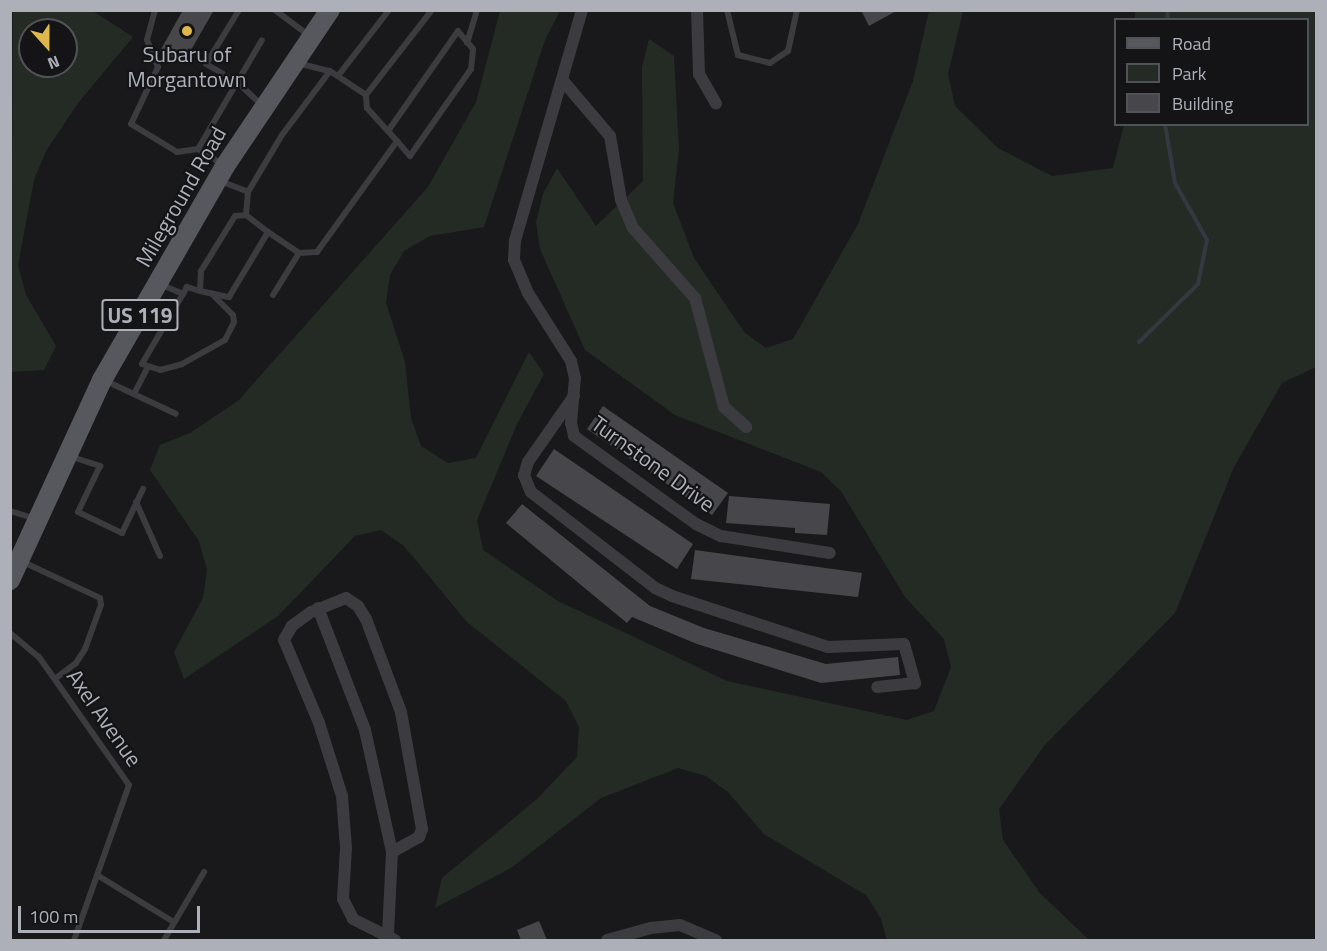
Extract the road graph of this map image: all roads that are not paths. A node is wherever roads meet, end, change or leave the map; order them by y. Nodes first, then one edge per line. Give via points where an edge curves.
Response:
1 (154, 10) edge
2 (239, 10) edge
3 (275, 10) edge
4 (330, 10) edge
5 (389, 10) edge
6 (432, 10) edge
7 (477, 10) edge
8 (582, 10) edge
9 (697, 10) edge
10 (726, 10) edge
11 (797, 10) edge
12 (311, 38) junction
13 (262, 40) dead end
14 (467, 43) junction
15 (293, 63) junction
16 (330, 71) junction
17 (338, 76) junction
18 (236, 81) junction
19 (564, 82) junction
20 (366, 95) junction
21 (716, 104) dead end
22 (262, 106) junction
23 (387, 131) junction
24 (397, 141) junction
25 (198, 149) junction
26 (221, 173) junction
27 (248, 192) junction
28 (246, 215) junction
29 (268, 232) junction
30 (299, 253) junction
31 (158, 283) junction
32 (200, 291) junction
33 (211, 293) junction
34 (183, 294) junction
35 (273, 296) dead end
36 (148, 368) junction
37 (102, 380) junction
38 (134, 394) junction
39 (575, 395) junction
40 (176, 414) dead end
41 (746, 427) dead end
42 (65, 454) junction
43 (143, 489) dead end
44 (136, 502) junction
45 (10, 511) edge
46 (37, 519) junction
47 (830, 554) dead end
48 (160, 556) dead end
49 (18, 560) junction
50 (10, 579) edge
51 (318, 608) junction
52 (10, 633) edge
53 (55, 679) junction
54 (877, 687) dead end
55 (392, 852) junction
56 (204, 872) dead end
57 (97, 875) junction
58 (172, 921) junction
59 (391, 938) edge
60 (74, 940) edge
61 (164, 940) edge
62 (607, 940) edge
63 (716, 940) edge

1 - 25 lane via 147,40 158,67 131,124 177,152
2 - 18 lane via 206,64
3 - 12 lane
4 - 12 main road, Mileground Road / US 119
5 - 17 lane
6 - 20 lane
7 - 14 lane
8 - 19 street, Turnstone Drive
9 - 21 street via 699,74
10 - 11 lane via 738,55 768,63 788,51
12 - 15 main road, Mileground Road / US 119
13 - 18 lane
14 - 23 lane via 458,31
14 - 24 lane via 473,49 471,69 410,156
15 - 16 lane
15 - 22 main road, Mileground Road / US 119
16 - 17 lane
16 - 27 lane via 282,135
17 - 20 lane
18 - 22 lane
18 - 25 lane
19 - 39 street, Turnstone Drive via 515,240 514,260 528,293 571,361
19 - 41 street via 610,136 621,200 633,228 695,298 724,407
20 - 23 lane via 367,108
22 - 26 main road, Mileground Road / US 119
23 - 24 lane
24 - 30 lane via 317,252
25 - 26 lane
26 - 27 lane
26 - 31 main road, Mileground Road / US 119
27 - 28 lane
28 - 29 lane
28 - 32 lane via 235,216 201,271
29 - 30 lane
29 - 33 lane via 229,297
30 - 35 lane
31 - 34 lane
31 - 37 main road, Mileground Road / US 119
32 - 33 lane
32 - 34 lane via 187,287
33 - 36 lane via 233,315 234,322 225,340 182,364 160,370
34 - 36 lane via 142,364
36 - 38 lane
37 - 38 lane
37 - 42 main road, Mileground Road / US 119
38 - 40 lane
39 - 47 street, Turnstone Drive via 571,423 582,446 696,524 721,536
39 - 54 street via 528,462 524,475 531,492 655,588 672,596 828,647 904,644 915,684
42 - 44 lane via 100,466 78,512 122,533
42 - 46 main road, Mileground Road / US 119
43 - 44 lane
44 - 48 lane
45 - 46 lane
46 - 49 main road, Mileground Road / US 119
49 - 50 main road, Mileground Road / US 119
49 - 53 lane via 100,598 85,649 76,663
51 - 55 street via 365,730
51 - 55 street via 346,598 358,606 401,712 422,829 419,837
51 - 59 street via 292,626 284,640 319,723 342,796 346,848 343,899 353,919
52 - 53 lane, Axel Avenue via 39,657
53 - 57 lane, Axel Avenue via 129,785
55 - 59 street
56 - 58 lane
57 - 58 lane
57 - 60 lane, Axel Avenue
58 - 61 lane
62 - 63 street via 651,928 680,926

